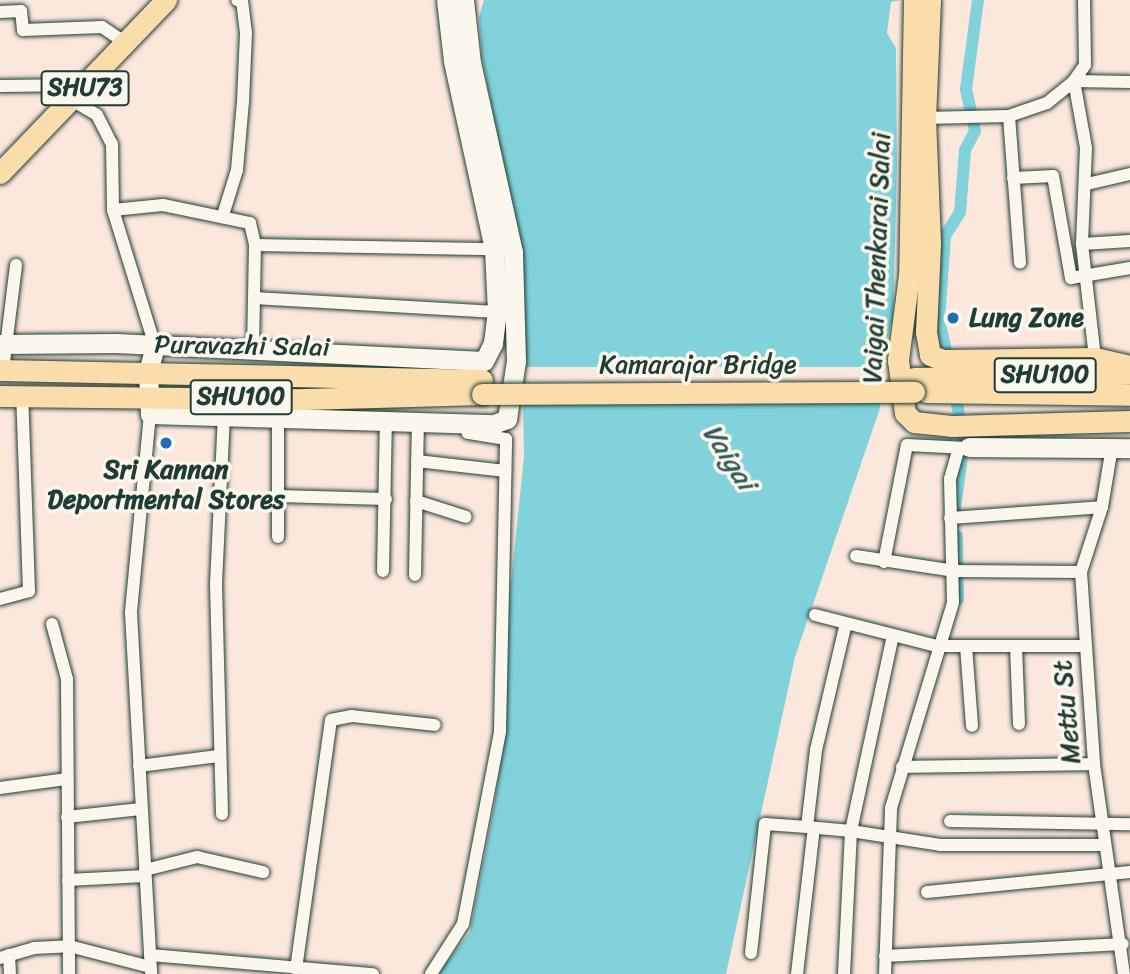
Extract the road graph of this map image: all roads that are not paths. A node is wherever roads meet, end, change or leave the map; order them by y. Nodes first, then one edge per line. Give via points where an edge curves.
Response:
1 (166, 0) edge
2 (237, 0) edge
3 (446, 0) edge
4 (464, 0) edge
5 (914, 0) edge
6 (930, 0) edge
7 (1084, 0) edge
8 (0, 12) edge
9 (127, 44) junction
10 (1074, 82) junction
11 (1130, 82) edge
12 (88, 85) junction
13 (0, 86) edge
14 (72, 100) junction
15 (1009, 116) junction
16 (925, 118) junction
17 (0, 173) edge
18 (1130, 174) edge
19 (1013, 178) junction
20 (1087, 184) junction
21 (113, 210) junction
22 (223, 215) junction
23 (1130, 241) edge
24 (1082, 243) junction
25 (255, 245) junction
26 (495, 249) junction
27 (1020, 263) dead end
28 (16, 265) dead end
29 (1130, 268) edge
30 (1086, 276) junction
31 (254, 298) junction
32 (497, 312) junction
33 (3, 344) edge
34 (155, 346) junction
35 (253, 349) junction
36 (1095, 358) junction
37 (1130, 366) edge
38 (2, 370) edge
39 (148, 372) junction
40 (1130, 374) edge
41 (952, 376) junction
42 (482, 387) junction
43 (1130, 395) edge
44 (0, 396) edge
45 (22, 396) junction
46 (148, 406) junction
47 (224, 416) junction
48 (278, 417) junction
49 (386, 419) junction
50 (1130, 421) edge
51 (418, 425) junction
52 (1121, 447) edge
53 (962, 448) junction
54 (417, 461) junction
55 (505, 471) junction
56 (278, 496) junction
57 (386, 499) junction
58 (416, 501) junction
59 (1102, 508) junction
60 (466, 517) dead end
61 (954, 518) junction
62 (278, 537) dead end
63 (856, 556) dead end
64 (884, 562) junction
65 (383, 571) dead end
66 (959, 571) junction
67 (1082, 572) junction
68 (415, 575) dead end
69 (0, 599) edge
70 (815, 615) dead end
71 (846, 623) junction
72 (52, 624) dead end
73 (893, 635) junction
74 (940, 646) junction
75 (966, 646) junction
76 (1017, 646) junction
77 (1084, 646) junction
78 (1019, 724) dead end
79 (435, 725) dead end
80 (972, 726) dead end
81 (218, 756) junction
82 (1094, 764) junction
83 (139, 766) junction
84 (906, 767) junction
85 (67, 779) junction
86 (0, 788) edge
87 (141, 809) junction
88 (222, 814) dead end
89 (68, 817) junction
90 (950, 821) dead end
91 (1101, 824) junction
92 (1130, 824) edge
93 (811, 828) junction
94 (851, 831) junction
95 (892, 839) junction
96 (1103, 845) junction
97 (263, 872) dead end
98 (1130, 872) edge
99 (145, 873) junction
100 (1106, 874) junction
101 (68, 880) junction
102 (927, 892) dead end
103 (1123, 944) junction
104 (69, 946) junction
105 (751, 953) dead end
106 (889, 955) junction
107 (4, 956) edge
108 (1127, 959) edge
109 (150, 965) edge
110 (296, 969) junction
111 (10, 974) edge
112 (69, 974) edge
113 (373, 974) edge
114 (431, 974) edge
115 (797, 974) edge
116 (844, 974) edge
117 (885, 974) edge
118 (1124, 974) edge

1 - 9 main road, SHU73
2 - 22 street via 242,2 246,33 243,102 237,170
3 - 26 main road via 453,61
4 - 51 main road via 471,63 513,252 516,362 507,419 495,424
5 - 50 main road, Vaigai Thenkarai Salai via 909,275 898,360 901,402 914,422 951,426
6 - 16 main road, Vaigai Thenkarai Salai
7 - 10 street via 1085,65
8 - 9 street via 20,11 23,30 102,27
9 - 12 main road, SHU73
10 - 11 street
10 - 15 street via 1047,103
10 - 20 street
12 - 13 street
12 - 14 main road, SHU73
14 - 17 main road, SHU73
14 - 21 street via 97,115 112,144
15 - 16 street
15 - 19 street
16 - 41 main road, Vaigai Thenkarai Salai via 930,244 926,343 930,355
18 - 20 street
19 - 27 street
19 - 30 street via 1053,176 1071,278
20 - 24 street
21 - 22 street via 163,205
21 - 34 street
22 - 25 street via 250,223
23 - 24 street
24 - 30 street
25 - 26 street
25 - 31 street
26 - 32 main road
28 - 33 street
29 - 30 street
30 - 36 street
31 - 32 street
31 - 35 street
32 - 35 main road via 493,343 484,361
33 - 34 main road
33 - 38 street
34 - 35 main road
34 - 39 main road
36 - 37 main road
36 - 41 main road
38 - 39 main road, Puravazhi Salai / SHU100
39 - 42 main road, Puravazhi Salai / SHU100
39 - 46 main road
40 - 41 main road, SHU100
41 - 42 main road, Kamarajar Bridge / SHU100, bridge via 914,385
41 - 43 main road, SHU100
42 - 46 main road, Puravazhi Salai / SHU100
44 - 45 main road, Puravazhi Salai / SHU100
45 - 46 main road, Puravazhi Salai / SHU100
45 - 69 street via 29,591
46 - 47 main road
46 - 83 street via 131,613
47 - 48 main road
47 - 81 street via 216,584
48 - 49 main road
48 - 56 street
49 - 51 main road
49 - 57 street
51 - 54 street
51 - 55 street via 506,439
52 - 53 main road
52 - 59 street, Mettu St
53 - 61 street via 950,479
53 - 64 street via 907,445
54 - 55 street
54 - 58 street
55 - 114 street via 500,731 463,924
56 - 57 street
56 - 62 street
57 - 65 street
58 - 60 street
58 - 68 street
59 - 61 street
59 - 67 street, Mettu St
61 - 66 street
63 - 64 street
64 - 66 street
66 - 67 street
66 - 74 street
67 - 77 street, Mettu St
70 - 71 street
71 - 73 street
71 - 93 street via 816,750
72 - 85 street via 67,679
73 - 74 street
73 - 94 street
74 - 75 street
74 - 84 street
75 - 76 street
75 - 80 street
76 - 77 street
76 - 78 street
77 - 82 street, Mettu St
79 - 110 street via 352,716 331,720
81 - 83 street
81 - 88 street
82 - 84 street
82 - 91 street, Mettu St
83 - 87 street
84 - 95 street via 891,808
85 - 86 street
85 - 89 street
87 - 89 street
87 - 99 street
89 - 101 street
90 - 91 street
91 - 92 street
91 - 96 street, Mettu St
93 - 94 street
93 - 105 street via 765,824
93 - 115 street
94 - 95 street
94 - 116 street
95 - 96 street via 940,845
95 - 106 street
96 - 100 street, Mettu St
97 - 99 street via 197,857
98 - 100 street
99 - 101 street
99 - 109 street
100 - 102 street
100 - 103 street, Mettu St
101 - 104 street
103 - 106 street
103 - 108 street, Mettu St
104 - 107 street
104 - 109 street
104 - 112 street
106 - 117 street
107 - 111 street
108 - 118 street, Mettu St
109 - 110 street
110 - 113 street

